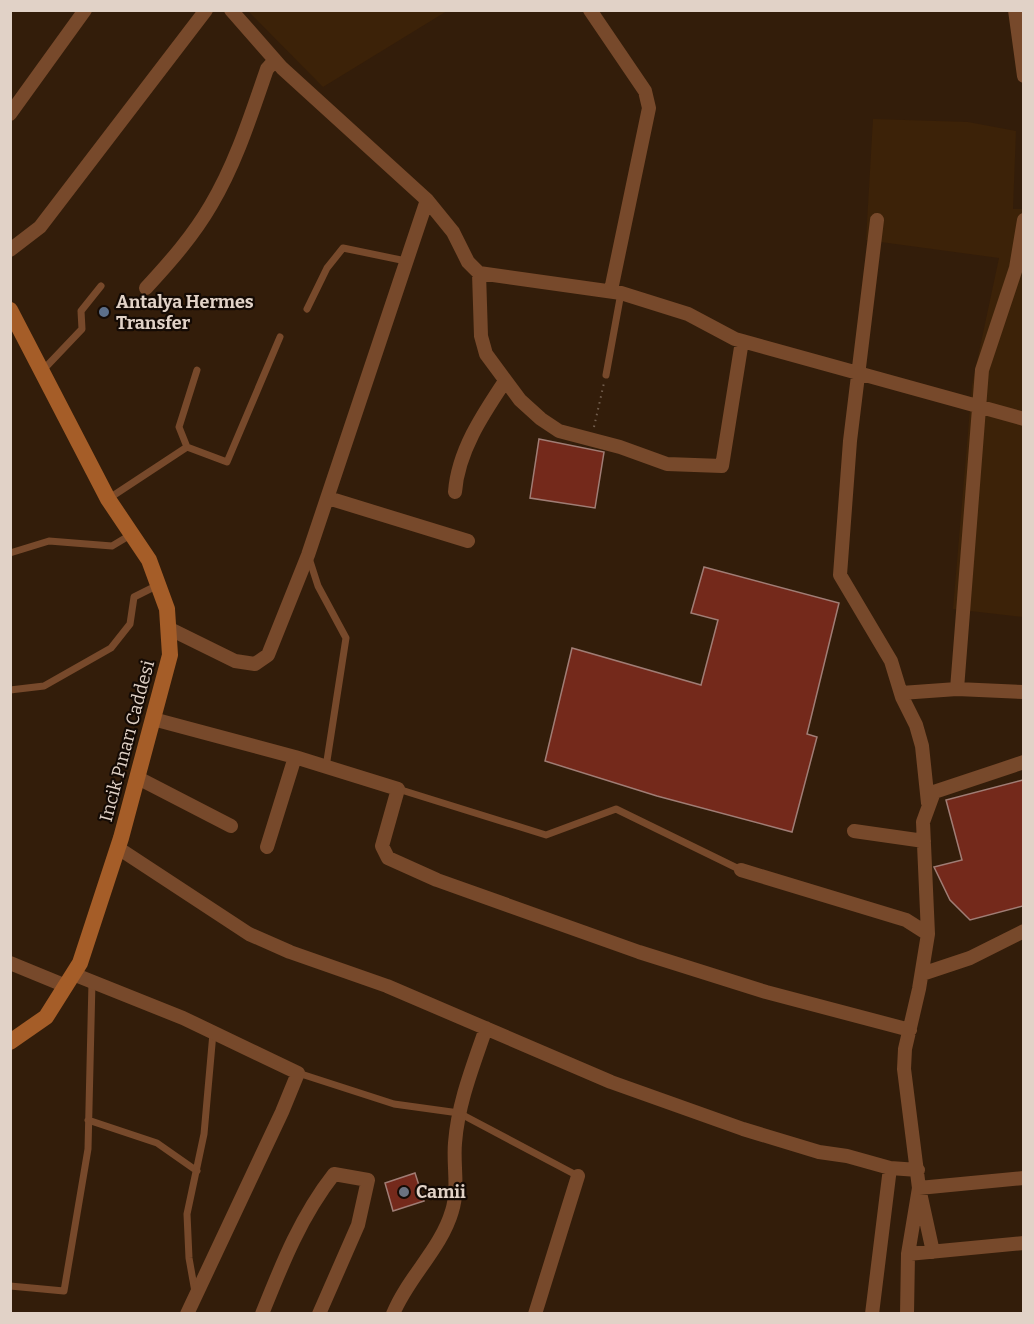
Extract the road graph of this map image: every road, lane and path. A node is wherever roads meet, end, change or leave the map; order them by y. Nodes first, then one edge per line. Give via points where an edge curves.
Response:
1 (85, 10) edge
2 (206, 10) edge
3 (231, 10) edge
4 (1015, 10) edge
5 (591, 11) edge
6 (275, 60) junction
7 (1023, 76) edge
8 (10, 114) edge
9 (427, 200) junction
10 (877, 220) dead end
11 (1023, 220) edge
12 (10, 250) edge
13 (406, 261) junction
14 (479, 273) junction
15 (101, 286) dead end
16 (146, 288) dead end
17 (616, 291) junction
18 (307, 309) dead end
19 (10, 310) edge
20 (280, 337) dead end
21 (742, 341) junction
22 (43, 370) junction
23 (197, 370) dead end
24 (857, 374) junction
25 (606, 375) joint
26 (505, 381) junction
27 (978, 406) junction
28 (1023, 420) edge
29 (591, 439) junction
30 (188, 447) junction
31 (455, 492) dead end
32 (328, 498) junction
33 (108, 500) junction
34 (132, 534) junction
35 (468, 541) dead end
36 (10, 553) edge
37 (308, 555) junction
38 (158, 585) junction
39 (168, 628) junction
40 (957, 689) junction
41 (10, 690) edge
42 (901, 693) junction
43 (1023, 693) edge
44 (153, 719) junction
45 (295, 757) junction
46 (1023, 762) edge
47 (326, 766) junction
48 (138, 778) junction
49 (398, 789) junction
50 (928, 803) junction
51 (231, 826) dead end
52 (854, 831) dead end
53 (924, 841) junction
54 (267, 847) dead end
55 (118, 848) junction
56 (741, 870) joint
57 (1023, 931) edge
58 (928, 934) junction
59 (10, 963) edge
60 (922, 974) junction
61 (69, 980) junction
62 (92, 982) junction
63 (486, 1028) junction
64 (910, 1030) junction
65 (213, 1033) junction
66 (10, 1042) edge
67 (298, 1073) junction
68 (459, 1113) junction
69 (88, 1120) junction
70 (890, 1168) junction
71 (918, 1170) junction
72 (196, 1171) junction
73 (578, 1176) joint
74 (1023, 1178) edge
75 (919, 1188) junction
76 (1023, 1243) edge
77 (933, 1252) junction
78 (908, 1254) junction
79 (10, 1286) edge
80 (196, 1294) junction
81 (187, 1314) edge
82 (262, 1314) edge
83 (319, 1314) edge
84 (393, 1314) edge
85 (536, 1314) edge
86 (872, 1314) edge
87 (907, 1314) edge

1 - 8 street
2 - 12 street via 40,227
3 - 6 street
4 - 7 street
5 - 17 street via 645,91 649,108
6 - 9 street
6 - 16 street via 267,69 237,154 212,204
9 - 13 street
9 - 14 street
10 - 24 street
11 - 27 street via 1016,268 982,369
13 - 18 lane via 343,248 327,268
13 - 32 street
14 - 17 street
14 - 26 street via 481,336 486,354
15 - 22 lane via 81,311 82,329
17 - 21 street via 688,314
17 - 25 lane
19 - 22 main road, Incik Pınarı Caddesi
20 - 30 lane via 227,462
21 - 24 street
21 - 29 street via 722,466 667,464
22 - 33 main road, Incik Pınarı Caddesi
23 - 30 lane via 179,427
24 - 27 street
24 - 42 street via 840,575 891,661
25 - 29 path
26 - 29 street via 541,419 559,431
26 - 31 street via 470,440 456,474
27 - 28 street
27 - 40 street
30 - 33 lane
32 - 35 street
32 - 37 street
33 - 34 main road, Incik Pınarı Caddesi
34 - 36 lane via 112,546 49,542
34 - 38 main road, Incik Pınarı Caddesi via 149,560
37 - 39 street via 268,655 255,664 235,661
37 - 47 lane via 318,585 346,638
38 - 39 main road, Incik Pınarı Caddesi via 167,609
38 - 41 lane via 134,597 130,624 111,648 44,686
39 - 44 main road, Incik Pınarı Caddesi via 170,655
40 - 42 street
40 - 43 street
42 - 50 street via 922,746
44 - 45 street
44 - 48 main road, Incik Pınarı Caddesi
45 - 47 street
45 - 54 street
46 - 50 street via 934,792
47 - 49 street
48 - 51 street
48 - 55 main road, Incik Pınarı Caddesi
49 - 56 lane via 546,835 616,809
49 - 64 street via 382,846 388,858 437,880 639,952 766,992
50 - 53 street
52 - 53 street
53 - 58 street
55 - 61 main road, Incik Pınarı Caddesi via 80,963
55 - 63 street via 249,934
56 - 58 street via 906,920
57 - 60 street via 970,958
58 - 60 street
59 - 61 street
60 - 64 street
61 - 62 street
61 - 66 main road, Incik Pınarı Caddesi via 46,1017
62 - 65 street
62 - 69 lane
63 - 68 street
63 - 70 street via 611,1082 743,1129
64 - 71 street via 904,1069
65 - 67 street
65 - 72 lane via 204,1134
67 - 68 lane via 394,1104
67 - 80 street
68 - 73 lane
68 - 84 street via 454,1145 453,1210 439,1239 402,1291
69 - 72 lane via 157,1143
69 - 79 lane via 88,1149 64,1291
70 - 71 street
70 - 86 street
71 - 75 street
72 - 80 lane via 186,1233
73 - 85 street
74 - 75 street
75 - 77 street
75 - 78 street
76 - 77 street
77 - 78 street
78 - 87 street
80 - 81 street
82 - 83 street via 297,1230 334,1174 368,1180 358,1226

